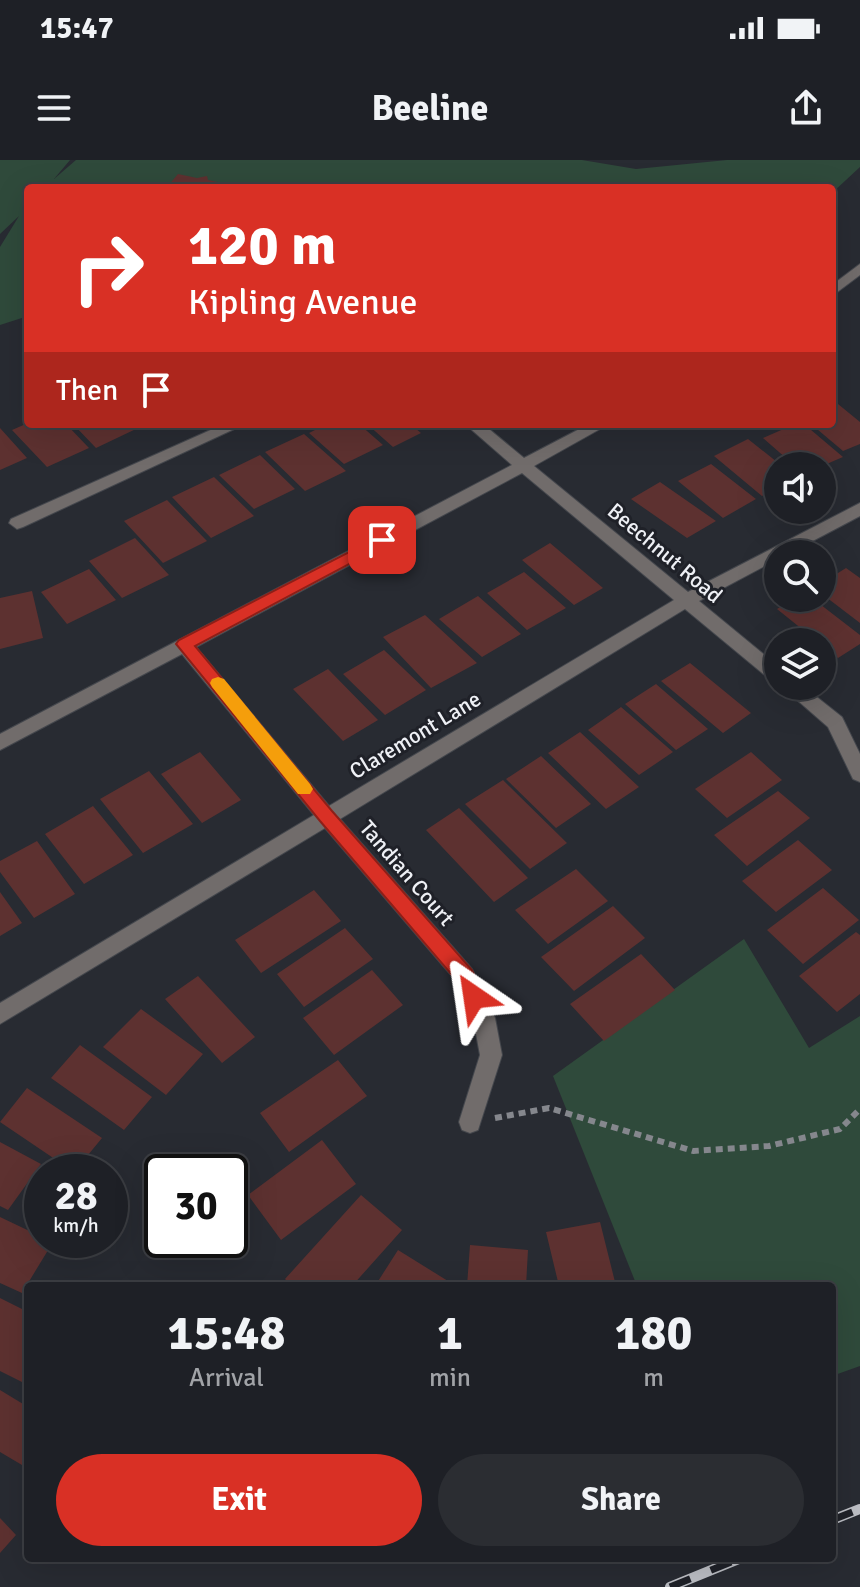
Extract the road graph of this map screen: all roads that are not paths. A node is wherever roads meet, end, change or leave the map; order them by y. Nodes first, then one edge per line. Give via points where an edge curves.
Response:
1 (860, 268) edge
2 (836, 289) edge
3 (228, 428) edge
4 (478, 428) edge
5 (594, 428) edge
6 (523, 466) junction
7 (860, 509) edge
8 (17, 523) dead end
9 (685, 601) junction
10 (184, 644) junction
11 (764, 665) edge
12 (808, 700) edge
13 (0, 743) edge
14 (860, 774) edge
15 (326, 816) junction
16 (0, 1014) edge
17 (470, 1122) road end

1 - 2 street
3 - 8 street
4 - 6 street, Beechnut Road
5 - 6 street
6 - 9 street, Beechnut Road
6 - 10 street
7 - 9 street, Claremont Lane
9 - 11 street, Beechnut Road
9 - 15 street, Claremont Lane
10 - 13 street
10 - 15 street, Tandian Court
12 - 14 street via 835,722
15 - 16 street, Claremont Lane
15 - 17 street, Tandian Court via 465,976 484,1018 491,1055

